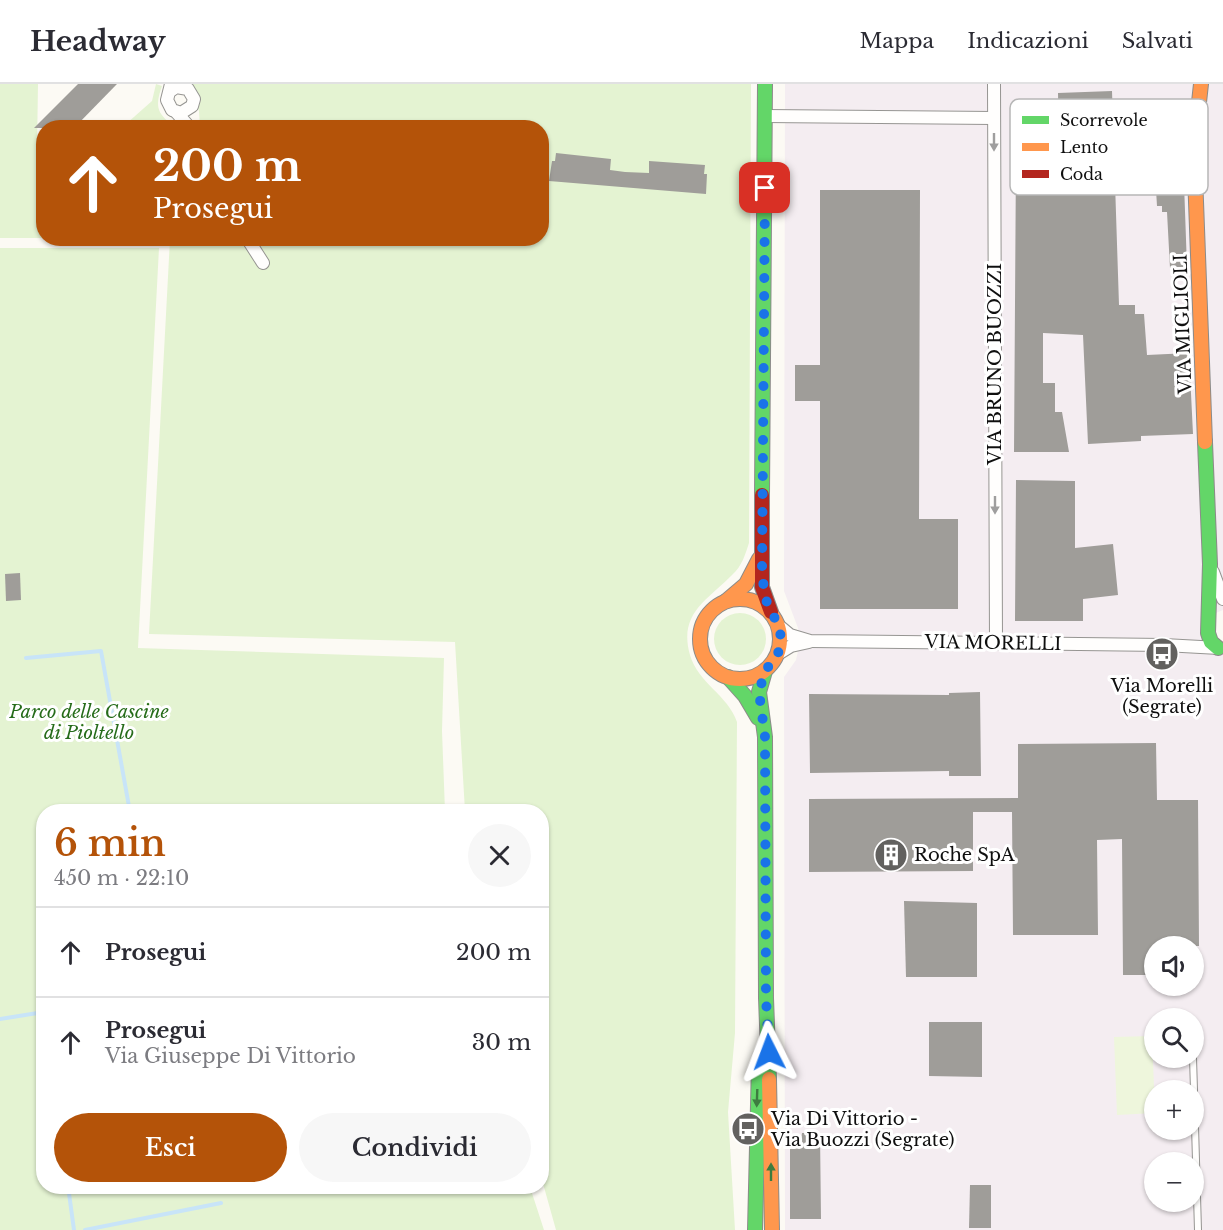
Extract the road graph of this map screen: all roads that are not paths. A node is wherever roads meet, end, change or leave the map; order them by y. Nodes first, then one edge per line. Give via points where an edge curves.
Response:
1 (765, 84) edge
2 (994, 84) edge
3 (1202, 84) edge
4 (183, 86) edge
5 (170, 88) edge
6 (1200, 99) edge
7 (190, 109) junction
8 (177, 113) junction
9 (765, 116) junction
10 (994, 118) junction
11 (184, 120) edge
12 (191, 120) edge
13 (1195, 195) edge
14 (252, 246) edge
15 (263, 263) dead end
16 (763, 548) junction
17 (1210, 564) junction
18 (1223, 599) edge
19 (726, 601) junction
20 (771, 612) junction
21 (1223, 616) edge
22 (778, 625) junction
23 (1208, 630) junction
24 (810, 641) junction
25 (996, 644) junction
26 (1175, 645) junction
27 (1221, 649) edge
28 (778, 654) junction
29 (765, 671) junction
30 (728, 677) junction
31 (765, 737) junction
32 (766, 998) junction
33 (1195, 1140) edge
34 (755, 1230) edge
35 (772, 1230) edge
36 (1198, 1230) edge

1 - 9 main road
2 - 10 street, VIA BRUNO BUOZZI
3 - 6 main road, VIA MIGLIOLI
4 - 5 street
4 - 7 street via 194,99
5 - 8 street via 167,104
7 - 8 street
7 - 12 street
8 - 11 street
9 - 10 street
9 - 16 main road
10 -> 25 street, VIA BRUNO BUOZZI
13 - 17 main road, VIA MIGLIOLI
14 - 15 street
16 - 19 main road via 752,576
16 - 20 main road via 762,587
17 - 18 street
17 - 23 main road, VIA MIGLIOLI
19 - 20 main road via 753,600
19 - 30 main road via 708,614 700,638 706,661
20 - 22 main road
21 - 23 street, VIA MORELLI via 1216,618
22 - 24 street, VIA MORELLI via 790,635
22 - 28 main road
23 - 26 street, VIA MORELLI via 1193,642
23 - 27 main road via 1211,642
24 - 25 street, VIA MORELLI
24 - 28 street, VIA MORELLI
25 - 26 street, VIA MORELLI
26 - 27 street, VIA MORELLI
28 - 29 main road
29 - 30 main road via 750,678
29 - 31 main road via 759,692
30 - 31 main road via 753,709
31 - 32 main road
32 -> 34 main road via 757,1096
35 -> 32 main road
33 - 36 lane

